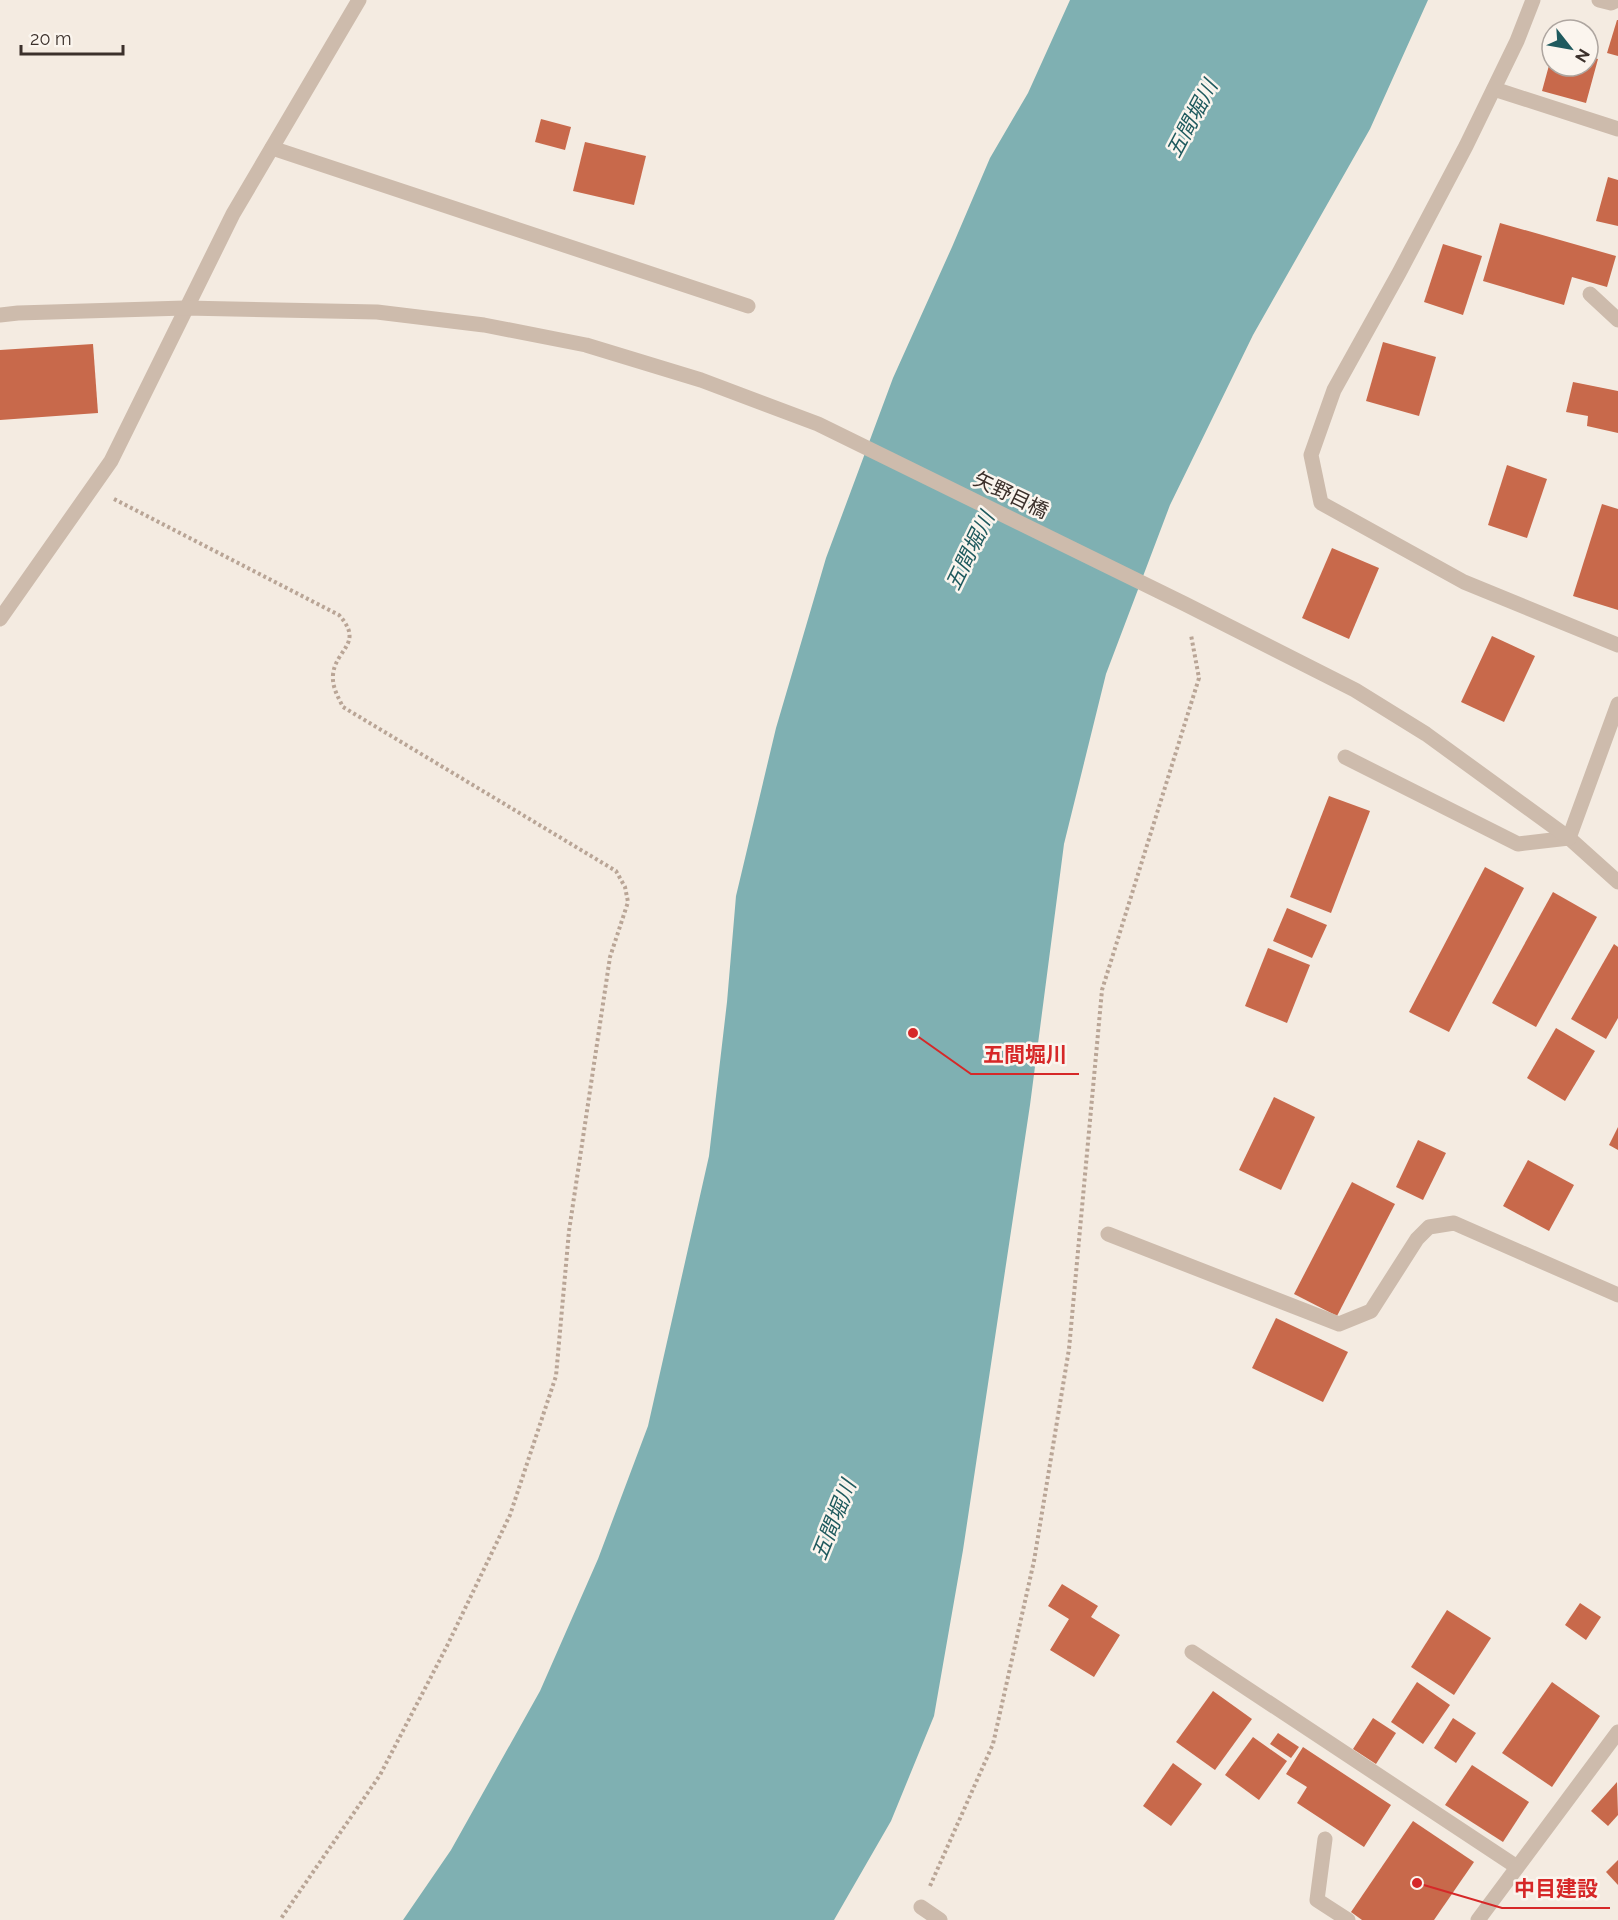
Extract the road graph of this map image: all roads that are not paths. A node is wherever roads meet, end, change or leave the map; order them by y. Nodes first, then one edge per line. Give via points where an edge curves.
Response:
1 (358, 0) edge
2 (1533, 0) edge
3 (1599, 0) edge
4 (1617, 0) edge
5 (1494, 89) junction
6 (1618, 129) edge
7 (272, 148) junction
8 (1590, 294) dead end
9 (748, 306) dead end
10 (185, 308) junction
11 (0, 315) edge
12 (1618, 320) edge
13 (0, 619) edge
14 (1618, 645) edge
15 (1618, 704) edge
16 (1345, 757) dead end
17 (1569, 838) junction
18 (1618, 882) edge
19 (1108, 1234) dead end
20 (1618, 1295) edge
21 (1192, 1652) dead end
22 (1618, 1732) edge
23 (1325, 1839) dead end
24 (1517, 1867) junction
25 (921, 1907) road end
26 (940, 1920) edge
27 (1348, 1920) edge
28 (1478, 1920) edge

1 - 7 street
2 - 5 street
3 - 4 street
5 - 6 street
5 - 14 street via 1405,263 1334,390 1311,455 1321,503 1464,582
7 - 9 street
7 - 10 street
8 - 12 street
10 - 11 street, 矢野目橋
10 - 13 street via 111,461
10 - 17 street, 矢野目橋 via 376,312 484,325 586,345 701,380 818,424 1355,690 1426,734
15 - 17 street
16 - 17 street via 1518,844
17 - 18 street, 矢野目橋
19 - 20 street via 1339,1324 1371,1311 1416,1239 1429,1227 1454,1223
21 - 24 street
22 - 24 street
23 - 27 street via 1317,1900
24 - 28 street
25 - 26 street

